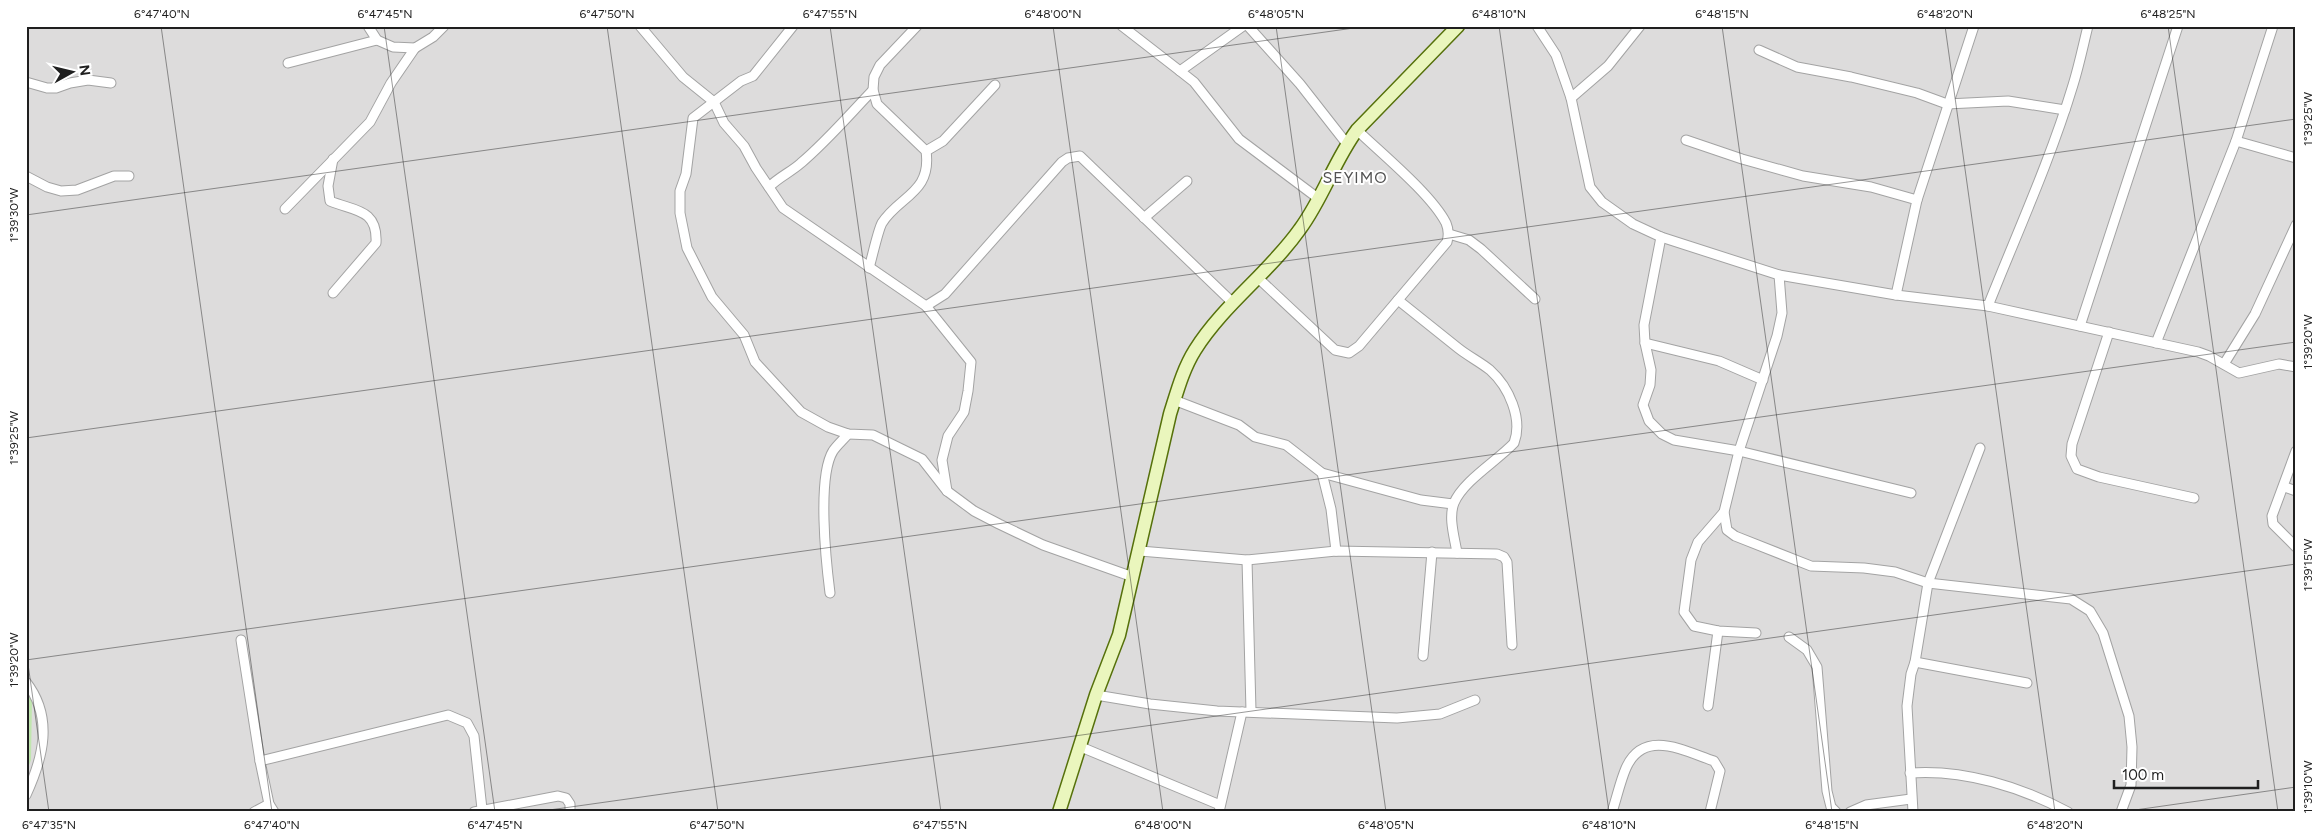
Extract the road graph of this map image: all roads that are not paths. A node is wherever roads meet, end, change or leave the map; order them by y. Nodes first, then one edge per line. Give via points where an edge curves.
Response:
1 (368, 26) edge
2 (444, 26) edge
3 (640, 26) edge
4 (794, 26) edge
5 (917, 26) edge
6 (1122, 26) edge
7 (1243, 26) edge
8 (1248, 26) edge
9 (1458, 26) edge
10 (1537, 26) edge
11 (1640, 26) edge
12 (1974, 26) edge
13 (2088, 26) edge
14 (2178, 26) edge
15 (2273, 26) edge
16 (377, 40) junction
17 (416, 48) junction
18 (1759, 50) dead end
19 (288, 64) dead end
20 (1180, 71) junction
21 (26, 82) edge
22 (111, 83) dead end
23 (995, 84) dead end
24 (873, 90) junction
25 (1572, 98) junction
26 (714, 102) junction
27 (1947, 104) junction
28 (2065, 110) junction
29 (1357, 130) junction
30 (1686, 140) dead end
31 (2236, 141) junction
32 (1347, 144) junction
33 (926, 150) junction
34 (2296, 158) edge
35 (333, 159) junction
36 (26, 176) edge
37 (129, 176) dead end
38 (1187, 181) dead end
39 (769, 187) junction
40 (1319, 199) junction
41 (1917, 200) junction
42 (285, 208) dead end
43 (1144, 218) junction
44 (2296, 225) edge
45 (1449, 234) junction
46 (1661, 237) junction
47 (869, 268) junction
48 (1779, 275) junction
49 (1257, 277) junction
50 (333, 293) dead end
51 (1896, 295) junction
52 (1536, 299) dead end
53 (1398, 300) junction
54 (1233, 303) junction
55 (926, 306) junction
56 (1988, 306) junction
57 (2080, 326) junction
58 (2109, 332) junction
59 (1645, 343) junction
60 (2156, 343) junction
61 (2224, 364) junction
62 (2296, 367) edge
63 (1763, 380) junction
64 (1174, 400) junction
65 (848, 434) junction
66 (1980, 448) dead end
67 (1739, 451) junction
68 (2296, 451) edge
69 (1322, 472) junction
70 (2284, 487) junction
71 (948, 491) junction
72 (2296, 491) edge
73 (1911, 493) dead end
74 (2194, 498) dead end
75 (1453, 504) junction
76 (1724, 512) junction
77 (2296, 547) edge
78 (1140, 551) junction
79 (1336, 552) junction
80 (1432, 552) junction
81 (1457, 553) junction
82 (1247, 560) junction
83 (1133, 577) junction
84 (1928, 583) junction
85 (830, 593) dead end
86 (1718, 631) junction
87 (1756, 633) dead end
88 (1789, 637) dead end
89 (241, 640) dead end
90 (1512, 645) dead end
91 (1423, 656) dead end
92 (1915, 662) junction
93 (26, 682) edge
94 (2027, 683) dead end
95 (1096, 695) junction
96 (1475, 700) dead end
97 (1708, 706) dead end
98 (1246, 711) junction
99 (1081, 747) junction
100 (260, 761) junction
101 (1910, 773) junction
102 (26, 795) edge
103 (1911, 799) junction
104 (271, 808) edge
105 (1219, 808) edge
106 (478, 811) edge
107 (254, 812) edge
108 (570, 812) edge
109 (1059, 812) edge
110 (1612, 812) edge
111 (1710, 812) edge
112 (1836, 812) edge
113 (1850, 812) edge
114 (1913, 812) edge
115 (2068, 812) edge
116 (2122, 812) edge

1 - 16 street
2 - 17 street
3 - 26 street via 683,76
4 - 26 street via 753,76
5 - 24 street via 880,65 874,76
6 - 20 street
7 - 20 street
8 - 32 street via 1290,72
9 - 29 street
10 - 25 street via 1556,55
11 - 25 street via 1608,66
12 - 27 street
13 - 28 street
14 - 57 street
15 - 31 street
16 - 17 street via 393,47
16 - 19 street
17 - 35 street via 391,83 370,122
18 - 27 street via 1797,67 1917,93
20 - 40 street via 1194,82 1240,139
21 - 22 street via 47,88 88,80
23 - 33 street via 943,141
24 - 33 street via 877,104
24 - 39 street via 806,158
25 - 46 street via 1590,186 1602,202 1618,214
26 - 39 street via 724,123 744,146
26 - 65 street via 693,118 690,133 686,174 680,191 680,213 687,248 712,297 744,335 755,362 801,412
27 - 28 street via 2008,101
27 - 41 street
28 - 56 street
29 - 32 street
29 - 45 street via 1434,207
30 - 41 street via 1803,176 1871,187
31 - 34 street
31 - 60 street
32 - 40 street
33 - 47 street via 922,182 880,226
35 - 42 street
35 - 50 street via 328,186 330,201 361,211 374,224 376,233 376,244
36 - 37 street via 62,191 85,187 114,176
38 - 43 street
39 - 47 street via 783,208
40 - 49 street via 1300,230
41 - 51 street
43 - 54 street
43 - 55 street via 1086,159 1080,156 1068,158 945,294
44 - 61 street via 2255,314
45 - 52 street via 1469,240
45 - 53 street via 1447,242
46 - 48 street
46 - 59 street via 1647,305
47 - 55 street
48 - 51 street
48 - 63 street via 1782,313
49 - 53 street via 1335,350 1342,352 1350,353 1358,346
49 - 54 street
51 - 56 street
53 - 75 street via 1490,371 1513,405 1514,443 1466,486
54 - 64 street via 1194,352
55 - 71 street via 970,362 964,412 948,436 942,460
56 - 57 street
57 - 58 street
58 - 60 street
58 - 74 street via 2072,444 2071,456 2077,469
59 - 63 street via 1719,361
59 - 67 street via 1651,370 1643,405 1649,421 1674,440
60 - 61 street via 2198,352
61 - 62 street via 2239,373 2279,364
63 - 67 street
64 - 69 street via 1239,425 1255,437 1286,446
64 - 78 street via 1158,458
65 - 71 street via 873,435 922,460
65 - 85 street via 832,452 826,482 823,540
66 - 84 street
67 - 73 street
67 - 76 street
68 - 70 street
69 - 75 street via 1421,500
69 - 79 street
70 - 72 street
70 - 77 street via 2272,524
71 - 83 street via 974,511 1043,545
75 - 81 street
76 - 84 street via 1728,530 1735,536 1787,558 1811,566 1895,572
76 - 86 street via 1698,542 1691,560 1684,612 1694,626
78 - 82 street
78 - 83 street
79 - 80 street
79 - 82 street
80 - 81 street
80 - 91 street
81 - 90 street via 1496,554 1507,562
82 - 98 street
83 - 95 street via 1119,636
84 - 92 street
84 - 116 street via 2071,599 2090,611 2103,633 2129,716 2131,785
86 - 87 street
86 - 97 street
88 - 112 street via 1807,650 1818,667 1827,791 1831,807
89 - 100 street
92 - 94 street
92 - 101 street via 1908,691
93 - 102 street via 37,696 42,716 42,743 39,767
95 - 98 street via 1150,704
95 - 99 street
96 - 98 street via 1440,714 1397,718
98 - 105 street
99 - 105 street
99 - 109 street
100 - 104 street
100 - 106 street via 448,715 466,723 474,736
101 - 103 street
101 - 115 street via 1942,772 2011,788 2041,797
103 - 113 street via 1866,805
103 - 114 street
104 - 107 street
106 - 108 street via 558,796 566,798
110 - 111 street via 1631,758 1643,748 1661,744 1714,761 1720,771

